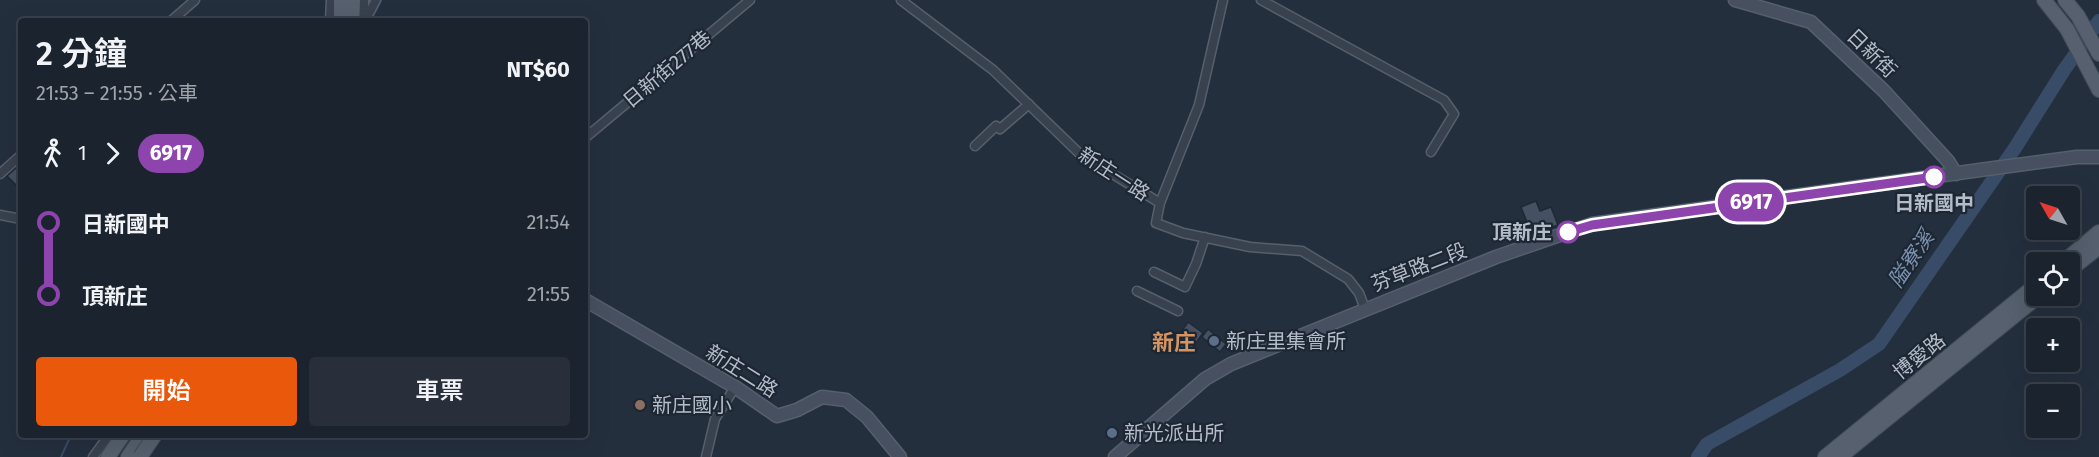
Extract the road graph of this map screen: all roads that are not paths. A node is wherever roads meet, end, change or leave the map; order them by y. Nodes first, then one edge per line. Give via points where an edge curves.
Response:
1 (195, 0) edge
2 (331, 0) edge
3 (341, 0) edge
4 (353, 0) edge
5 (364, 0) edge
6 (376, 0) edge
7 (750, 0) edge
8 (901, 0) edge
9 (1223, 0) edge
10 (1262, 0) edge
11 (1735, 0) edge
12 (2043, 0) edge
13 (2065, 0) edge
14 (174, 18) edge
15 (330, 18) edge
16 (340, 18) edge
17 (352, 18) edge
18 (364, 18) edge
19 (366, 18) edge
20 (2099, 53) edge
21 (2099, 90) edge
22 (1029, 104) junction
23 (588, 135) edge
24 (975, 146) dead end
25 (2099, 150) edge
26 (1431, 152) dead end
27 (2078, 157) junction
28 (2099, 157) edge
29 (18, 158) edge
30 (0, 174) edge
31 (1956, 174) junction
32 (1160, 203) junction
33 (0, 215) edge
34 (18, 218) edge
35 (2099, 232) edge
36 (1205, 237) junction
37 (2099, 247) edge
38 (2075, 252) edge
39 (2080, 262) edge
40 (1154, 272) dead end
41 (1137, 291) dead end
42 (2026, 293) edge
43 (588, 302) edge
44 (2027, 306) edge
45 (1365, 309) junction
46 (1178, 311) dead end
47 (735, 387) junction
48 (107, 438) edge
49 (121, 438) edge
50 (131, 438) edge
51 (142, 438) edge
52 (158, 438) edge
53 (93, 457) edge
54 (108, 457) edge
55 (118, 457) edge
56 (128, 457) edge
57 (140, 457) edge
58 (148, 457) edge
59 (706, 457) edge
60 (900, 457) edge
61 (1115, 457) edge
62 (1825, 457) edge
63 (1840, 457) edge

1 - 14 street
2 - 15 street
3 - 16 main road
4 - 17 main road
5 - 18 street
6 - 19 street
7 - 23 street, 日新街277巷
8 - 22 street, 新庄一路 via 993,70
9 - 32 street via 1199,105
10 - 26 street via 1444,100 1454,114
11 - 31 street, 日新街 via 1811,22 1884,91
12 - 21 main road via 2068,31
13 - 20 main road
22 - 24 street
22 - 32 street, 新庄一路 via 1080,154
25 - 27 street
27 - 28 street
27 - 31 street, 芬草路二段
29 - 30 street
31 - 45 street, 芬草路二段 via 1592,225 1533,243
32 - 36 street, 新庄一路 via 1156,223 1183,234
33 - 34 street
35 - 38 main road
36 - 40 street via 1185,287
36 - 45 street, 新庄一路 via 1250,247 1302,251 1348,279
37 - 39 main road
41 - 46 street
42 - 62 main road, 博愛路
43 - 47 street, 新庄二路
44 - 63 main road, 博愛路
45 - 61 street, 芬草路二段 via 1231,364 1205,379
47 - 59 street via 715,419
47 - 60 street, 新庄二路 via 777,416 822,397 846,400 867,417
48 - 53 street
49 - 54 main road
50 - 55 main road
51 - 56 main road
52 - 57 main road, bridge
52 - 58 street

